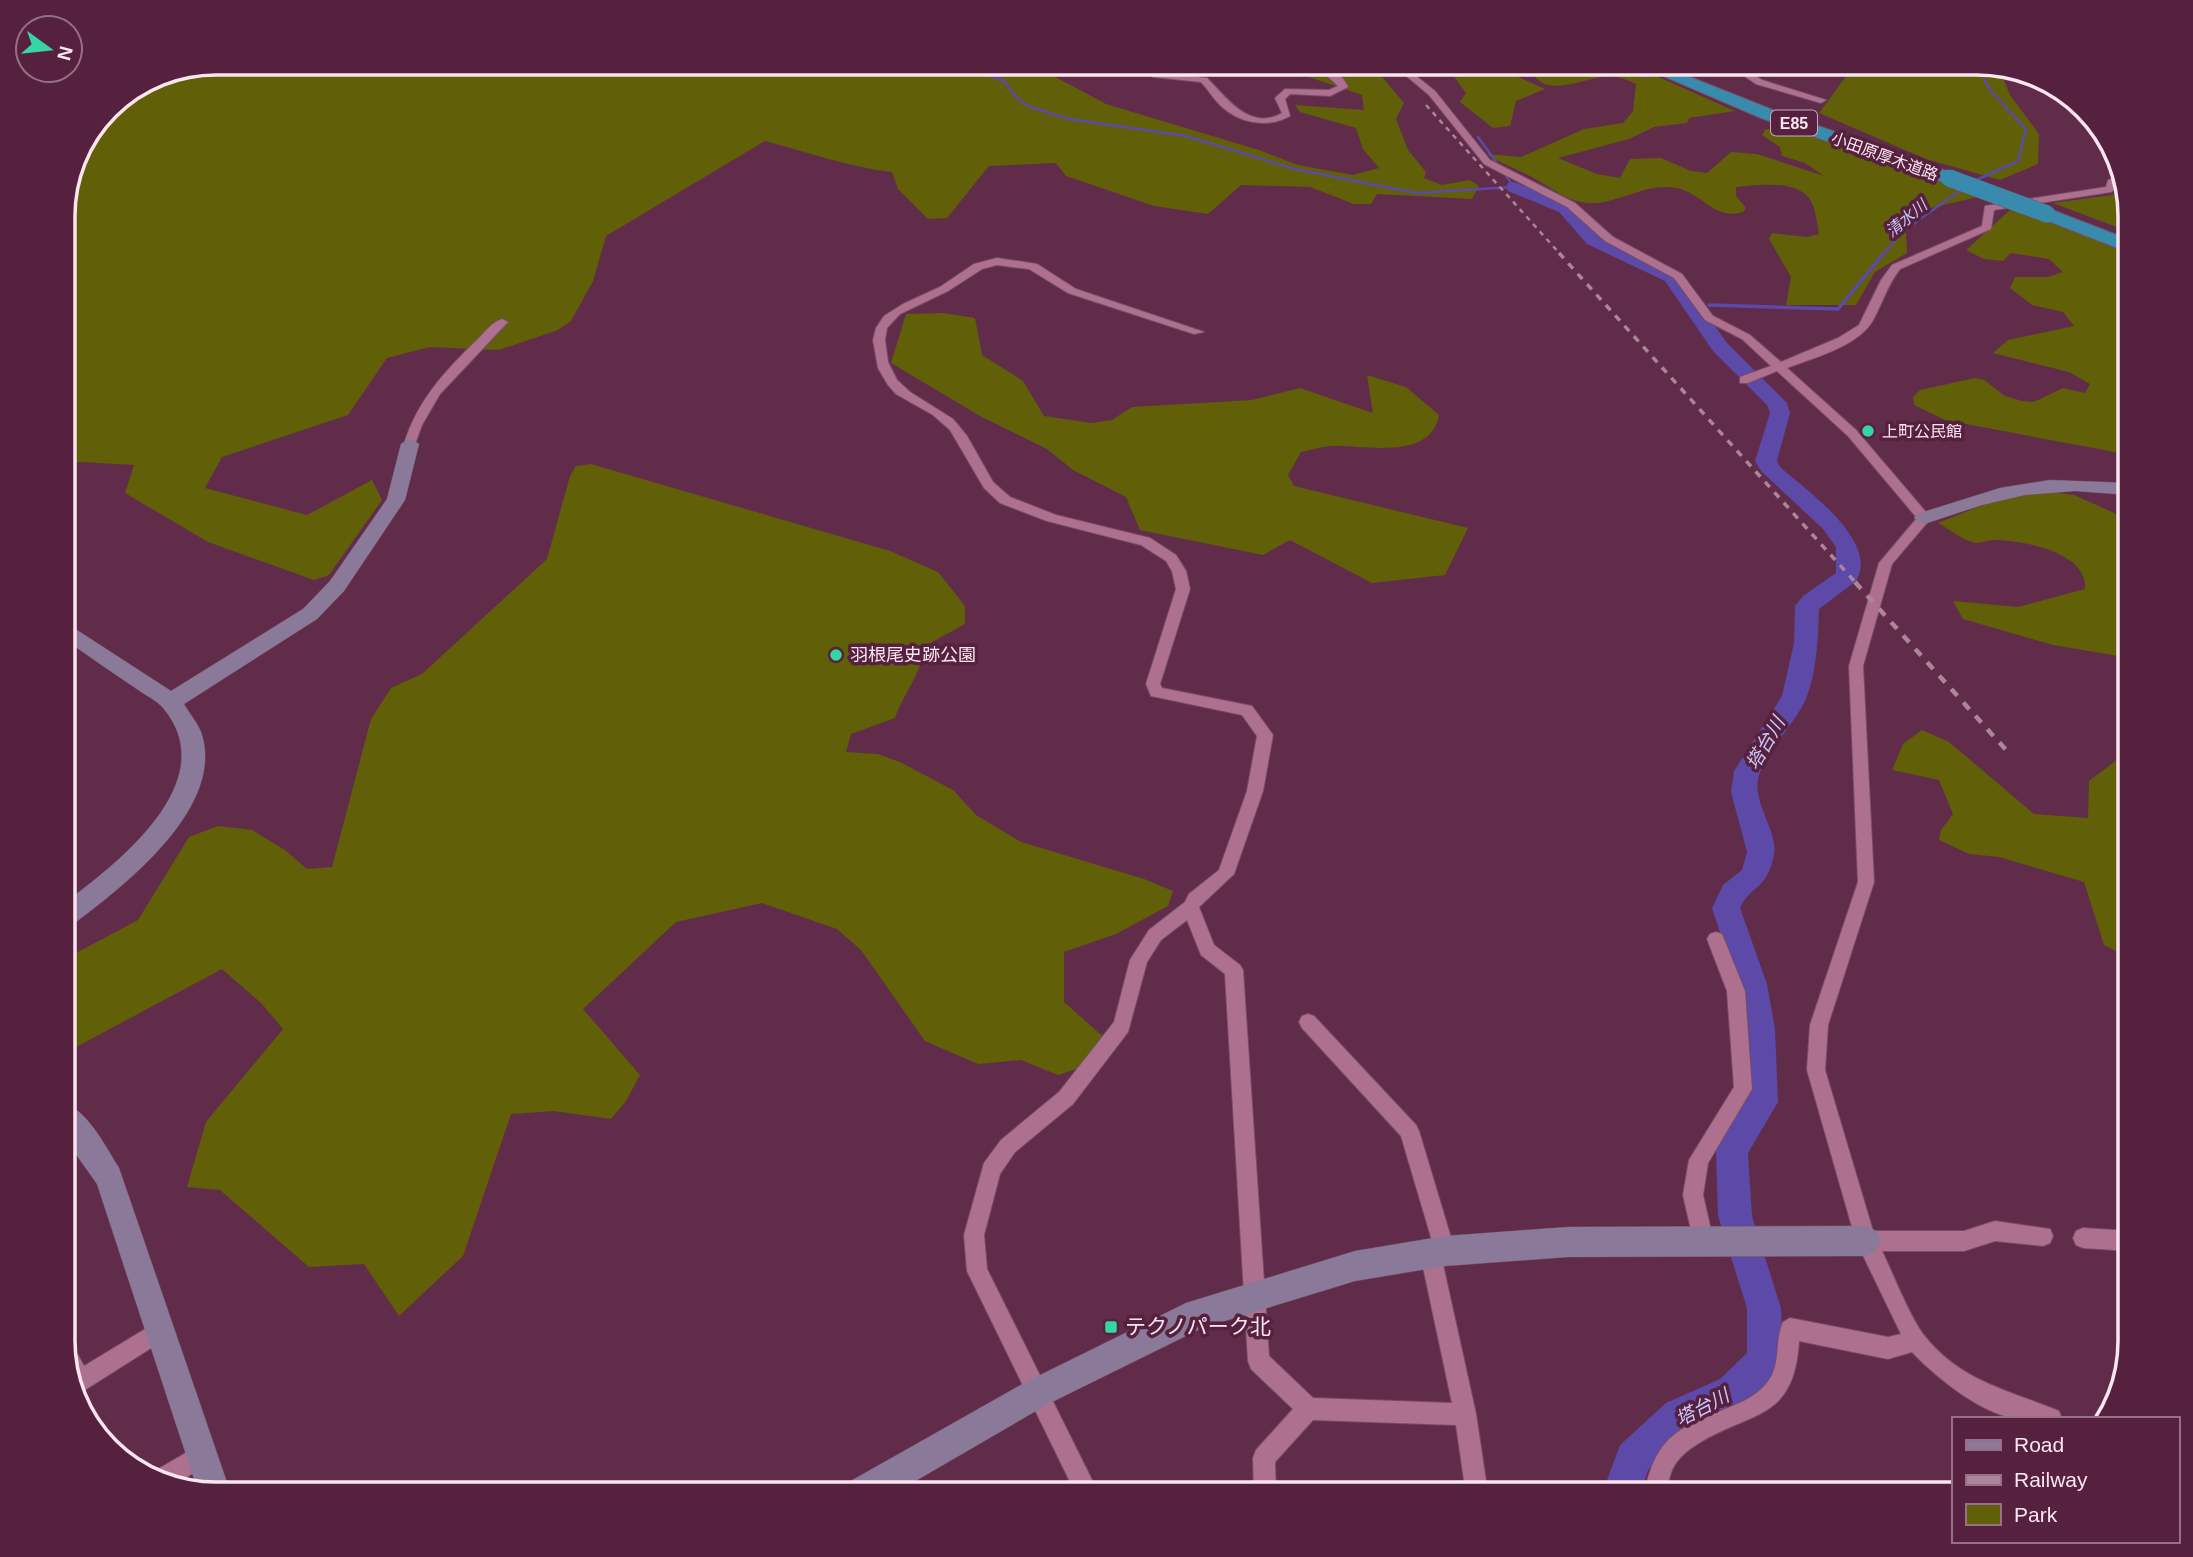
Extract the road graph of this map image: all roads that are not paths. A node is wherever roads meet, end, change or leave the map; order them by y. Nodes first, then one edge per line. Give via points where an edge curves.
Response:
1 (1156, 75) edge
2 (1333, 75) edge
3 (1410, 75) edge
4 (1671, 75) edge
5 (1685, 75) edge
6 (1748, 75) edge
7 (1821, 100) dead end
8 (1953, 176) junction
9 (2112, 182) dead end
10 (2049, 212) junction
11 (2118, 236) edge
12 (2118, 242) edge
13 (502, 321) dead end
14 (1198, 332) dead end
15 (1778, 367) junction
16 (1749, 378) dead end
17 (410, 444) joint
18 (2118, 488) edge
19 (1924, 517) junction
20 (76, 637) edge
21 (171, 702) junction
22 (1191, 907) junction
23 (76, 909) edge
24 (1716, 939) dead end
25 (1308, 1022) dead end
26 (76, 1130) edge
27 (2043, 1236) dead end
28 (2083, 1238) dead end
29 (2118, 1240) edge
30 (1866, 1241) junction
31 (1711, 1243) junction
32 (1773, 1243) joint
33 (1438, 1252) junction
34 (1255, 1295) junction
35 (160, 1331) junction
36 (1915, 1341) junction
37 (81, 1381) edge
38 (1037, 1393) junction
39 (1308, 1409) junction
40 (1465, 1414) junction
41 (2045, 1417) edge
42 (203, 1454) junction
43 (171, 1474) edge
44 (211, 1482) edge
45 (882, 1482) edge
46 (1082, 1482) edge
47 (1265, 1482) edge
48 (1475, 1482) edge
49 (1659, 1482) edge

1 - 2 street via 1204,80 1228,107 1247,117 1271,121 1287,114 1280,98 1288,91 1330,93 1343,87
3 - 15 street via 1432,93 1488,162 1571,205 1609,239 1674,272 1709,318 1746,337
4 - 8 highway, 小田原厚木道路 / E85 via 1767,114
5 - 8 highway, 小田原厚木道路 / E85
6 - 7 street
8 - 10 highway, 小田原厚木道路 / E85, bridge
9 - 15 street via 2112,190 2090,195 1989,208 1987,227 1896,267 1886,276 1881,297 1861,330
10 - 11 highway, 小田原厚木道路 / E85
10 - 12 highway, 小田原厚木道路 / E85
13 - 17 street via 429,399
14 - 22 street via 1070,290 1034,267 996,262 898,309 878,331 877,339 884,372 953,425 988,484 1003,499 1077,525 1141,538 1168,554 1182,573 1183,589 1153,684 1156,692 1247,710 1265,735 1255,791 1226,874
15 - 16 street
15 - 19 street via 1852,433
17 - 21 street via 396,500 325,600 295,626
18 - 19 street via 2088,484 2019,488
19 - 30 street via 1886,563 1856,666 1866,882 1815,1045 1816,1070
20 - 21 street
21 - 23 street via 183,715 193,747 187,787 140,856
22 - 34 street via 1207,950 1234,970
22 - 38 street via 1155,935 1139,960 1122,1026 1066,1098 1008,1146 990,1170 974,1235 977,1271
24 - 31 street via 1736,991 1743,1089 1699,1160 1695,1177 1695,1212
25 - 33 street via 1409,1131
26 - 35 street via 109,1178
27 - 30 street via 1994,1231 1964,1241
28 - 29 street
30 - 32 street
30 - 36 street
31 - 32 street
31 - 33 street via 1568,1242
33 - 34 street via 1355,1266
33 - 40 street
34 - 38 street via 1197,1314
34 - 39 street via 1259,1361
35 - 37 street
35 - 42 street
36 - 41 street via 1969,1387
36 - 49 street via 1888,1348 1790,1329 1783,1377 1772,1393 1685,1438 1668,1454
38 - 45 street
38 - 46 street
39 - 40 street
39 - 47 street via 1264,1458
40 - 48 street
42 - 43 street
42 - 44 street

